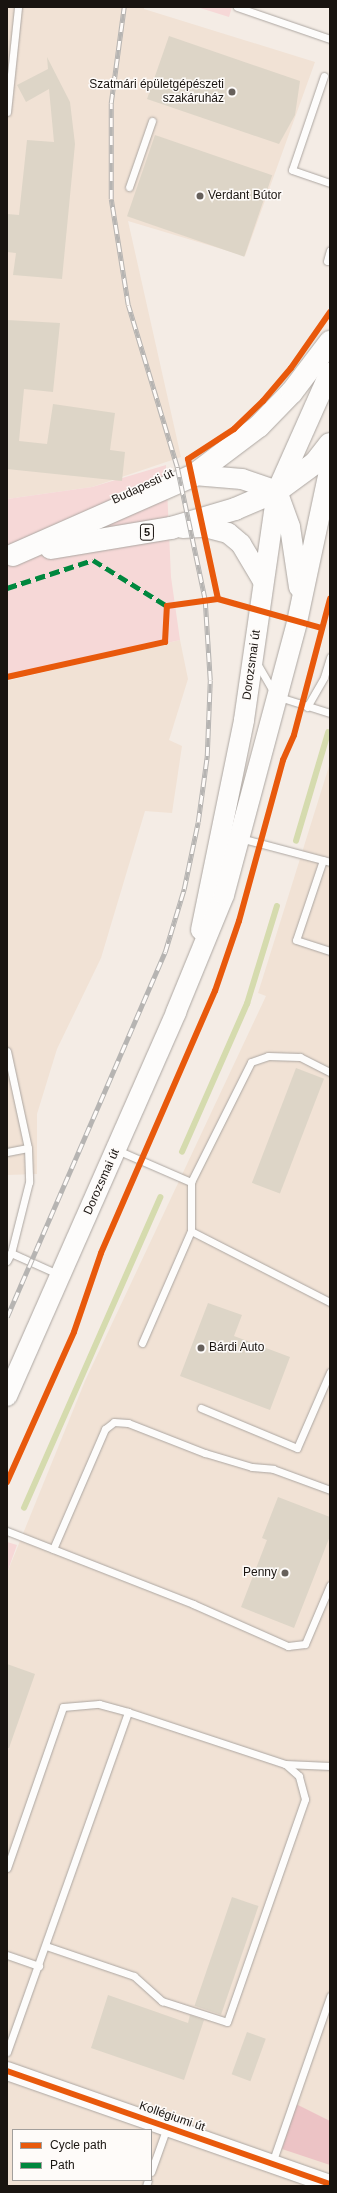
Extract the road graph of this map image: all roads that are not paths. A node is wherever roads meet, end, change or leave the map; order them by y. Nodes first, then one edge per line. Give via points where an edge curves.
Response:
1 (18, 7) edge
2 (237, 8) edge
3 (330, 38) edge
4 (324, 76) dead end
5 (7, 112) edge
6 (152, 121) dead end
7 (330, 183) edge
8 (129, 187) dead end
9 (330, 250) edge
10 (327, 261) dead end
11 (330, 342) edge
12 (330, 372) edge
13 (330, 444) edge
14 (330, 468) edge
15 (194, 475) junction
16 (277, 492) junction
17 (171, 528) junction
18 (10, 556) edge
19 (263, 580) junction
20 (301, 599) junction
21 (330, 657) edge
22 (255, 658) junction
23 (276, 696) junction
24 (307, 707) junction
25 (329, 712) edge
26 (238, 838) junction
27 (327, 861) edge
28 (330, 951) edge
29 (195, 967) junction
30 (7, 1051) edge
31 (330, 1072) edge
32 (28, 1148) junction
33 (116, 1150) junction
34 (7, 1152) edge
35 (191, 1182) junction
36 (191, 1231) junction
37 (11, 1253) junction
38 (7, 1261) edge
39 (60, 1275) junction
40 (330, 1302) edge
41 (142, 1343) dead end
42 (330, 1372) edge
43 (7, 1396) edge
44 (201, 1408) dead end
45 (330, 1490) edge
46 (7, 1532) edge
47 (53, 1549) junction
48 (330, 1585) edge
49 (128, 1712) junction
50 (285, 1764) junction
51 (330, 1766) edge
52 (7, 1868) edge
53 (46, 1946) junction
54 (7, 1955) edge
55 (39, 1966) junction
56 (330, 1996) edge
57 (7, 2052) edge
58 (7, 2070) edge
59 (167, 2126) junction
60 (272, 2163) junction
61 (152, 2169) edge
62 (330, 2184) edge

1 - 5 lane
2 - 3 lane
4 - 7 lane via 292,170
6 - 8 lane
9 - 10 lane
11 - 15 main road, Budapesti út / 5 via 292,392 259,426
12 - 16 main road, Dorozsmai út
13 - 16 main road, Budapesti út / 5 via 315,463
14 - 20 main road, Dorozsmai út
15 - 16 main road via 242,479
15 - 18 main road, Budapesti út / 5
16 - 17 main road, Budapesti út / 5 via 235,509
16 - 19 main road, Dorozsmai út
16 - 20 main road via 290,527
17 - 18 main road, Budapesti út / 5
17 - 19 main road via 205,527 228,533 241,544
19 - 22 main road, Dorozsmai út
20 - 23 main road, Dorozsmai út
21 - 24 lane via 324,677
22 - 23 lane
22 - 29 main road, Dorozsmai út
23 - 24 lane
23 - 26 main road, Dorozsmai út
24 - 25 lane
26 - 27 lane
26 - 29 main road, Dorozsmai út via 224,895
27 - 28 lane via 296,940
29 - 33 main road, Dorozsmai út
30 - 32 lane
31 - 35 lane via 300,1057 268,1056 251,1062
32 - 34 lane
32 - 37 lane via 29,1182
33 - 35 lane
33 - 39 main road, Dorozsmai út
35 - 36 lane
36 - 40 lane
36 - 41 lane
37 - 38 lane
37 - 39 lane
39 - 43 main road, Dorozsmai út
42 - 44 lane via 297,1448
45 - 47 lane via 273,1469 252,1467 205,1453 128,1423 114,1422 105,1429
46 - 47 lane
47 - 48 lane via 193,1604 288,1646 305,1644
49 - 50 lane
49 - 52 lane via 99,1704 64,1707
49 - 53 lane
50 - 51 lane
50 - 53 lane via 299,1776 306,1799 227,2022 162,2001 134,1976
53 - 55 lane
54 - 55 lane
55 - 57 lane
56 - 60 lane
58 - 59 street, Kollégiumi út
59 - 60 street, Kollégiumi út
59 - 61 lane
60 - 62 street, Kollégiumi út

